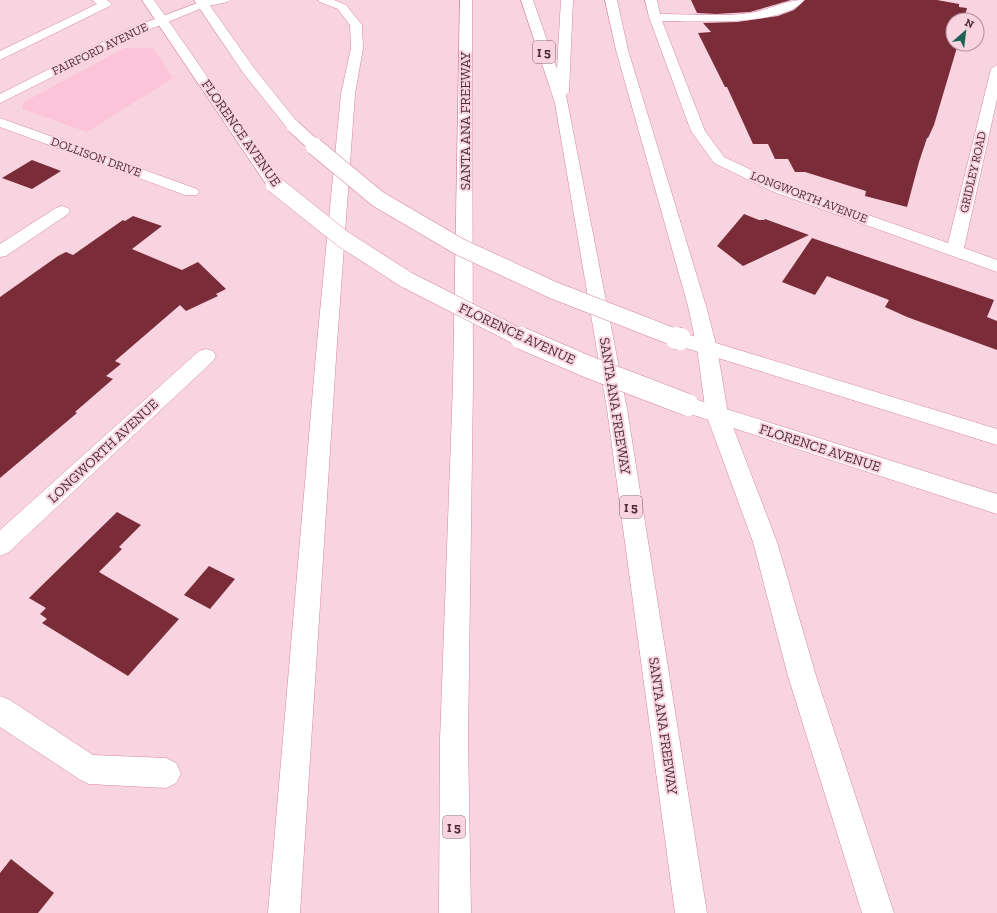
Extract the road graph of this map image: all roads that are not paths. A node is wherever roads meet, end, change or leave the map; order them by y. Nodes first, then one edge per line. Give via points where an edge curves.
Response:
1 (98, 0) edge
2 (148, 0) edge
3 (224, 0) edge
4 (324, 0) edge
5 (466, 0) edge
6 (527, 0) edge
7 (567, 0) edge
8 (611, 0) edge
9 (651, 0) edge
10 (798, 0) edge
11 (201, 2) edge
12 (655, 16) junction
13 (161, 20) junction
14 (0, 56) edge
15 (997, 69) edge
16 (0, 99) edge
17 (562, 103) junction
18 (0, 122) edge
19 (191, 192) dead end
20 (62, 211) dead end
21 (955, 251) junction
22 (0, 252) edge
23 (997, 266) edge
24 (707, 348) junction
25 (206, 356) dead end
26 (717, 414) junction
27 (997, 436) edge
28 (997, 504) edge
29 (0, 545) edge
30 (0, 710) edge
31 (166, 773) dead end
32 (284, 913) edge
33 (455, 913) edge
34 (691, 913) edge
35 (878, 913) edge

1 - 14 main road via 106,4
2 - 13 main road, FLORENCE AVENUE
3 - 11 main road, FAIRFORD AVENUE
4 - 32 main road via 342,7 356,25 357,48 348,94
5 - 33 main road, SANTA ANA FREEWAY / I 5 via 463,384 454,740
6 - 17 main road, SANTA ANA FREEWAY / I 5
7 - 17 main road
8 - 24 main road via 622,50
9 - 12 main road, LONGWORTH AVENUE
10 - 12 main road via 790,6 770,13 745,17
11 - 13 main road, FAIRFORD AVENUE
11 - 24 main road, bridge via 249,71 293,126 372,195 472,254 536,285 592,308
12 - 21 main road, LONGWORTH AVENUE via 698,132 719,160 780,189
13 - 16 main road, FAIRFORD AVENUE via 132,32
13 - 26 main road, FLORENCE AVENUE, bridge via 274,184 343,239 407,280 536,345
15 - 21 main road, GRIDLEY ROAD
17 - 34 main road, SANTA ANA FREEWAY / I 5 via 617,410
18 - 19 main road, DOLLISON DRIVE
20 - 22 main road
21 - 23 main road, LONGWORTH AVENUE
24 - 26 main road
24 - 27 main road
25 - 29 main road, LONGWORTH AVENUE
26 - 28 main road, FLORENCE AVENUE
26 - 35 main road via 765,542 802,676
30 - 31 main road via 89,769

